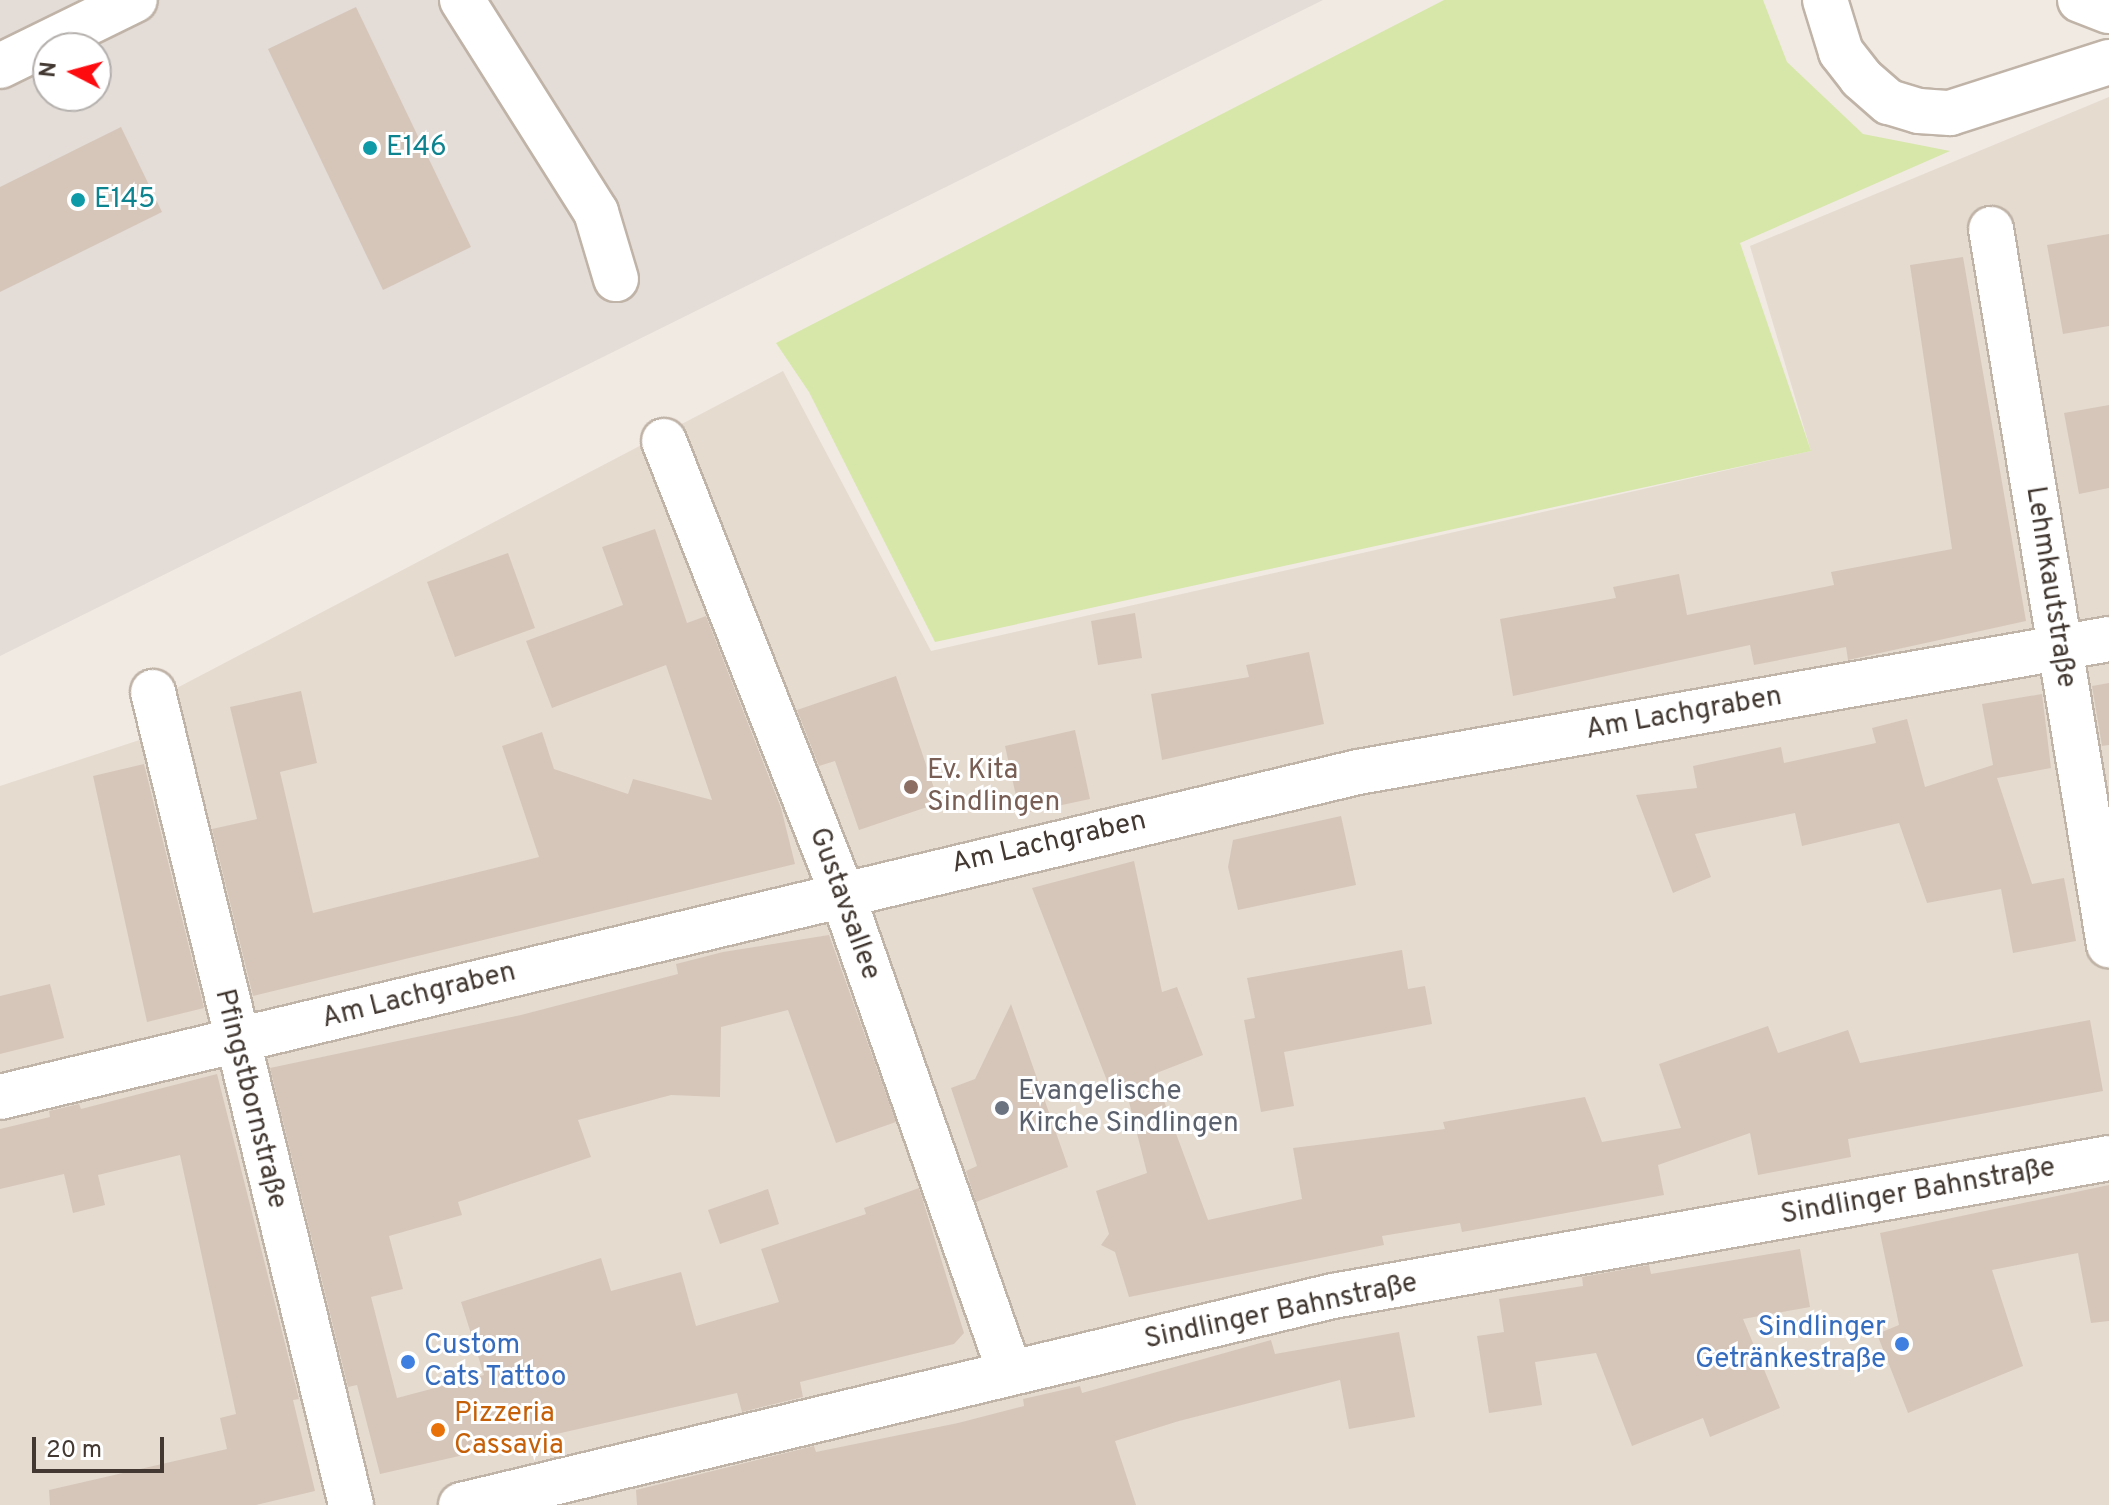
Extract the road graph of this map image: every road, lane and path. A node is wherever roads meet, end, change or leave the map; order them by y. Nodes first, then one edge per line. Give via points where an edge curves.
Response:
1 (135, 0) edge
2 (462, 0) edge
3 (1825, 0) edge
4 (2080, 0) edge
5 (2109, 11) edge
6 (2109, 62) edge
7 (0, 66) edge
8 (1991, 229) dead end
9 (616, 279) dead end
10 (664, 441) dead end
11 (2109, 639) edge
12 (2059, 648) junction
13 (153, 692) dead end
14 (841, 891) junction
15 (2109, 945) edge
16 (235, 1041) junction
17 (0, 1097) edge
18 (2109, 1158) edge
19 (1010, 1373) junction
20 (351, 1505) edge
21 (461, 1505) edge

1 - 7 street
2 - 9 street via 596,212
3 - 6 street via 1841,52 1889,102 1950,113
4 - 5 street
8 - 12 street, Lehmkautstraße
10 - 14 street, Gustavsallee
11 - 12 street, Am Lachgraben
12 - 14 street, Am Lachgraben via 1358,772
12 - 15 street, Lehmkautstraße
13 - 16 street, Pfingstbornstraße
14 - 16 street, Am Lachgraben
14 - 19 street, Gustavsallee
16 - 17 street, Am Lachgraben
16 - 20 street, Pfingstbornstraße
18 - 19 street, Sindlinger Bahnstraße via 1333,1296
19 - 21 street, Sindlinger Bahnstraße

